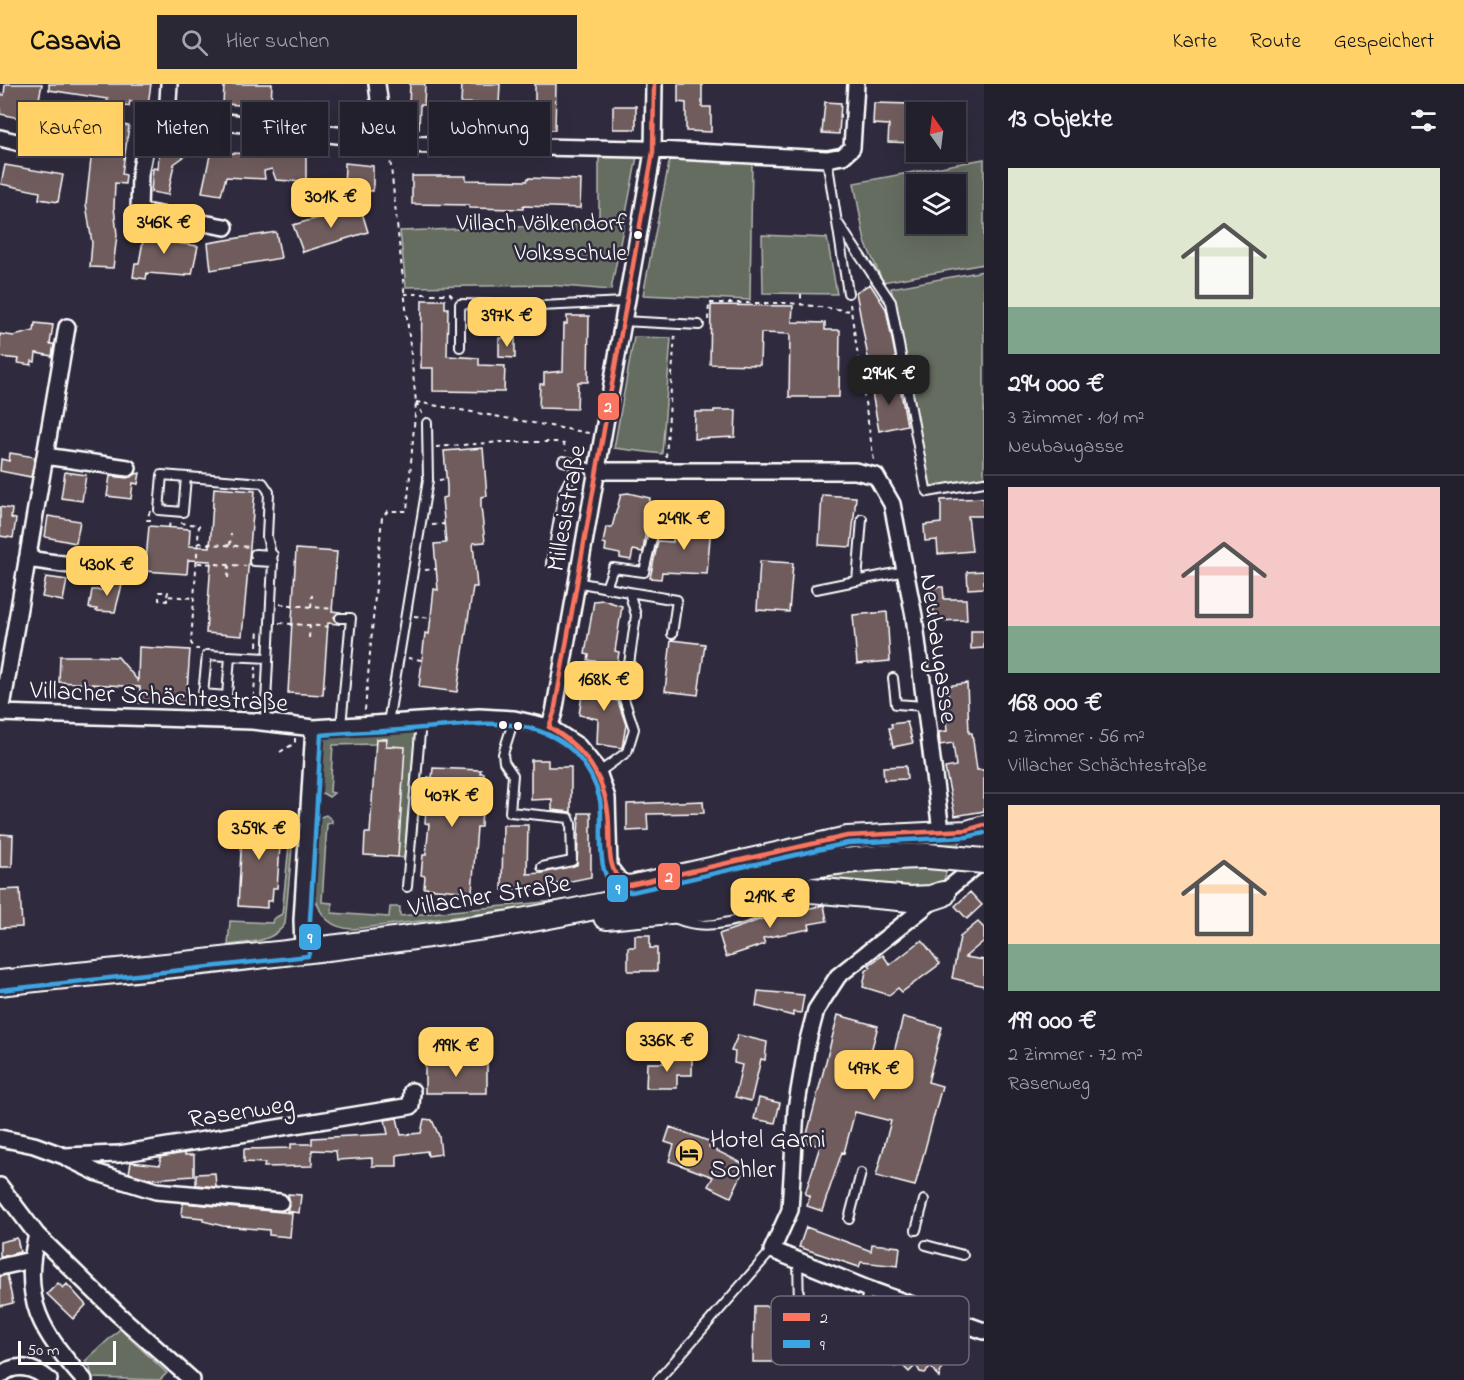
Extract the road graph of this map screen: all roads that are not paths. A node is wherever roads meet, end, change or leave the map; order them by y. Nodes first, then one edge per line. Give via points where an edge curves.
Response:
1 (169, 84) edge
2 (377, 84) edge
3 (654, 84) edge
4 (856, 84) edge
5 (168, 102) edge
6 (380, 102) edge
7 (230, 123) edge
8 (340, 135) edge
9 (0, 138) edge
10 (18, 142) edge
11 (417, 149) edge
12 (653, 152) junction
13 (144, 156) edge
14 (827, 159) junction
15 (838, 223) junction
16 (225, 227) dead end
17 (848, 293) road end
18 (625, 302) junction
19 (622, 321) junction
20 (699, 325) road end
21 (68, 327) dead end
22 (460, 347) dead end
23 (427, 423) road end
24 (45, 456) junction
25 (566, 462) road end
26 (578, 464) junction
27 (128, 468) dead end
28 (595, 471) junction
29 (186, 477) junction
30 (984, 482) edge
31 (659, 509) dead end
32 (862, 519) dead end
33 (272, 555) junction
34 (27, 559) junction
35 (253, 560) road end
36 (550, 563) dead end
37 (92, 568) dead end
38 (905, 571) junction
39 (857, 581) junction
40 (576, 582) junction
41 (606, 588) junction
42 (816, 589) dead end
43 (628, 592) junction
44 (340, 618) dead end
45 (672, 634) dead end
46 (230, 656) junction
47 (268, 658) junction
48 (892, 678) dead end
49 (924, 706) junction
50 (0, 713) edge
51 (514, 719) junction
52 (421, 721) junction
53 (258, 722) junction
54 (388, 723) junction
55 (341, 726) junction
56 (549, 727) junction
57 (314, 728) junction
58 (598, 774) junction
59 (984, 825) edge
60 (941, 831) junction
61 (984, 860) edge
62 (542, 867) dead end
63 (622, 884) junction
64 (407, 887) dead end
65 (942, 894) junction
66 (572, 911) junction
67 (511, 923) junction
68 (303, 950) junction
69 (0, 983) edge
70 (412, 1091) dead end
71 (0, 1138) edge
72 (64, 1156) junction
73 (861, 1173) dead end
74 (0, 1186) edge
75 (924, 1200) dead end
76 (280, 1202) dead end
77 (849, 1219) dead end
78 (916, 1230) dead end
79 (38, 1235) junction
80 (926, 1245) dead end
81 (772, 1250) junction
82 (963, 1255) dead end
83 (31, 1260) junction
84 (798, 1260) junction
85 (0, 1267) edge
86 (868, 1289) junction
87 (799, 1296) edge
88 (867, 1296) edge
89 (888, 1296) edge
90 (969, 1325) edge
91 (984, 1330) edge
92 (0, 1376) edge
93 (50, 1380) edge
94 (84, 1380) edge
95 (192, 1380) edge
96 (658, 1380) edge

1 - 5 street
2 - 6 street
3 - 12 street, Millesistraße
4 - 14 street via 852,148 843,156
7 - 8 street
9 - 10 street
11 - 12 street
12 - 14 street
12 - 18 street, Millesistraße
13 - 16 street via 139,211
14 - 15 lane
15 - 17 lane
15 - 30 lane via 891,302 926,489 928,492
18 - 19 street, Millesistraße
18 - 22 lane via 460,304
19 - 20 lane
19 - 28 street, Millesistraße
21 - 24 street, Villacher Schächtestraße
23 - 54 lane via 428,480
24 - 27 street
24 - 34 street, Villacher Schächtestraße
25 - 26 lane
26 - 28 lane
26 - 36 lane via 564,491
28 - 38 street, Neubaugasse via 855,471 876,476 892,504
28 - 40 street, Millesistraße
29 - 29 lane via 162,475 159,510 183,512
29 - 33 lane via 263,483 269,492 267,537
31 - 41 lane via 644,572 612,568
32 - 39 lane
33 - 35 lane
33 - 47 lane
34 - 37 street
34 - 50 street, Villacher Schächtestraße
38 - 39 lane
38 - 49 street, Neubaugasse
39 - 42 lane
40 - 41 lane
40 - 56 street, Millesistraße
41 - 43 lane
43 - 45 lane via 677,600
43 - 58 lane via 636,615 624,699 634,729 627,752
44 - 55 lane via 351,618
46 - 46 lane via 207,655 204,694 227,696
46 - 47 lane
47 - 53 lane
48 - 49 lane via 896,704
49 - 60 street, Neubaugasse
50 - 53 street, Villacher Schächtestraße
51 - 52 street, Villacher Schächtestraße
51 - 56 street, Villacher Schächtestraße
51 - 62 lane via 503,754 513,775 510,812 569,818 571,823 572,861
52 - 54 street, Villacher Schächtestraße
52 - 64 lane
53 - 57 street, Villacher Schächtestraße
54 - 55 street, Villacher Schächtestraße
55 - 57 street, Villacher Schächtestraße
56 - 58 street, Villacher Schächtestraße via 578,746
57 - 68 street, Villacher Schächtestraße
58 - 63 street, Villacher Schächtestraße via 607,798 609,867
59 - 60 street
60 - 63 street via 847,836
61 - 65 street
61 - 66 main road, Villacher Straße, bridge via 877,856 796,865
63 - 66 main road
65 - 67 main road via 910,899 804,889 664,913
65 - 81 street via 838,976 816,1010 798,1088 790,1210
66 - 67 main road, Villacher Straße
67 - 68 main road, Villacher Straße
68 - 69 main road, Villacher Straße
70 - 72 street, Rasenweg via 411,1106 119,1154
71 - 72 street, Rasenweg
72 - 76 street, Rasenweg via 98,1173 156,1191
73 - 77 lane
74 - 79 street
75 - 78 lane
79 - 83 street
79 - 95 street
80 - 82 lane
81 - 84 street
81 - 96 lane
83 - 85 street
83 - 94 street via 35,1308
84 - 86 street
84 - 87 lane
86 - 88 lane
86 - 89 street
90 - 91 street
92 - 93 street via 13,1368 27,1367

